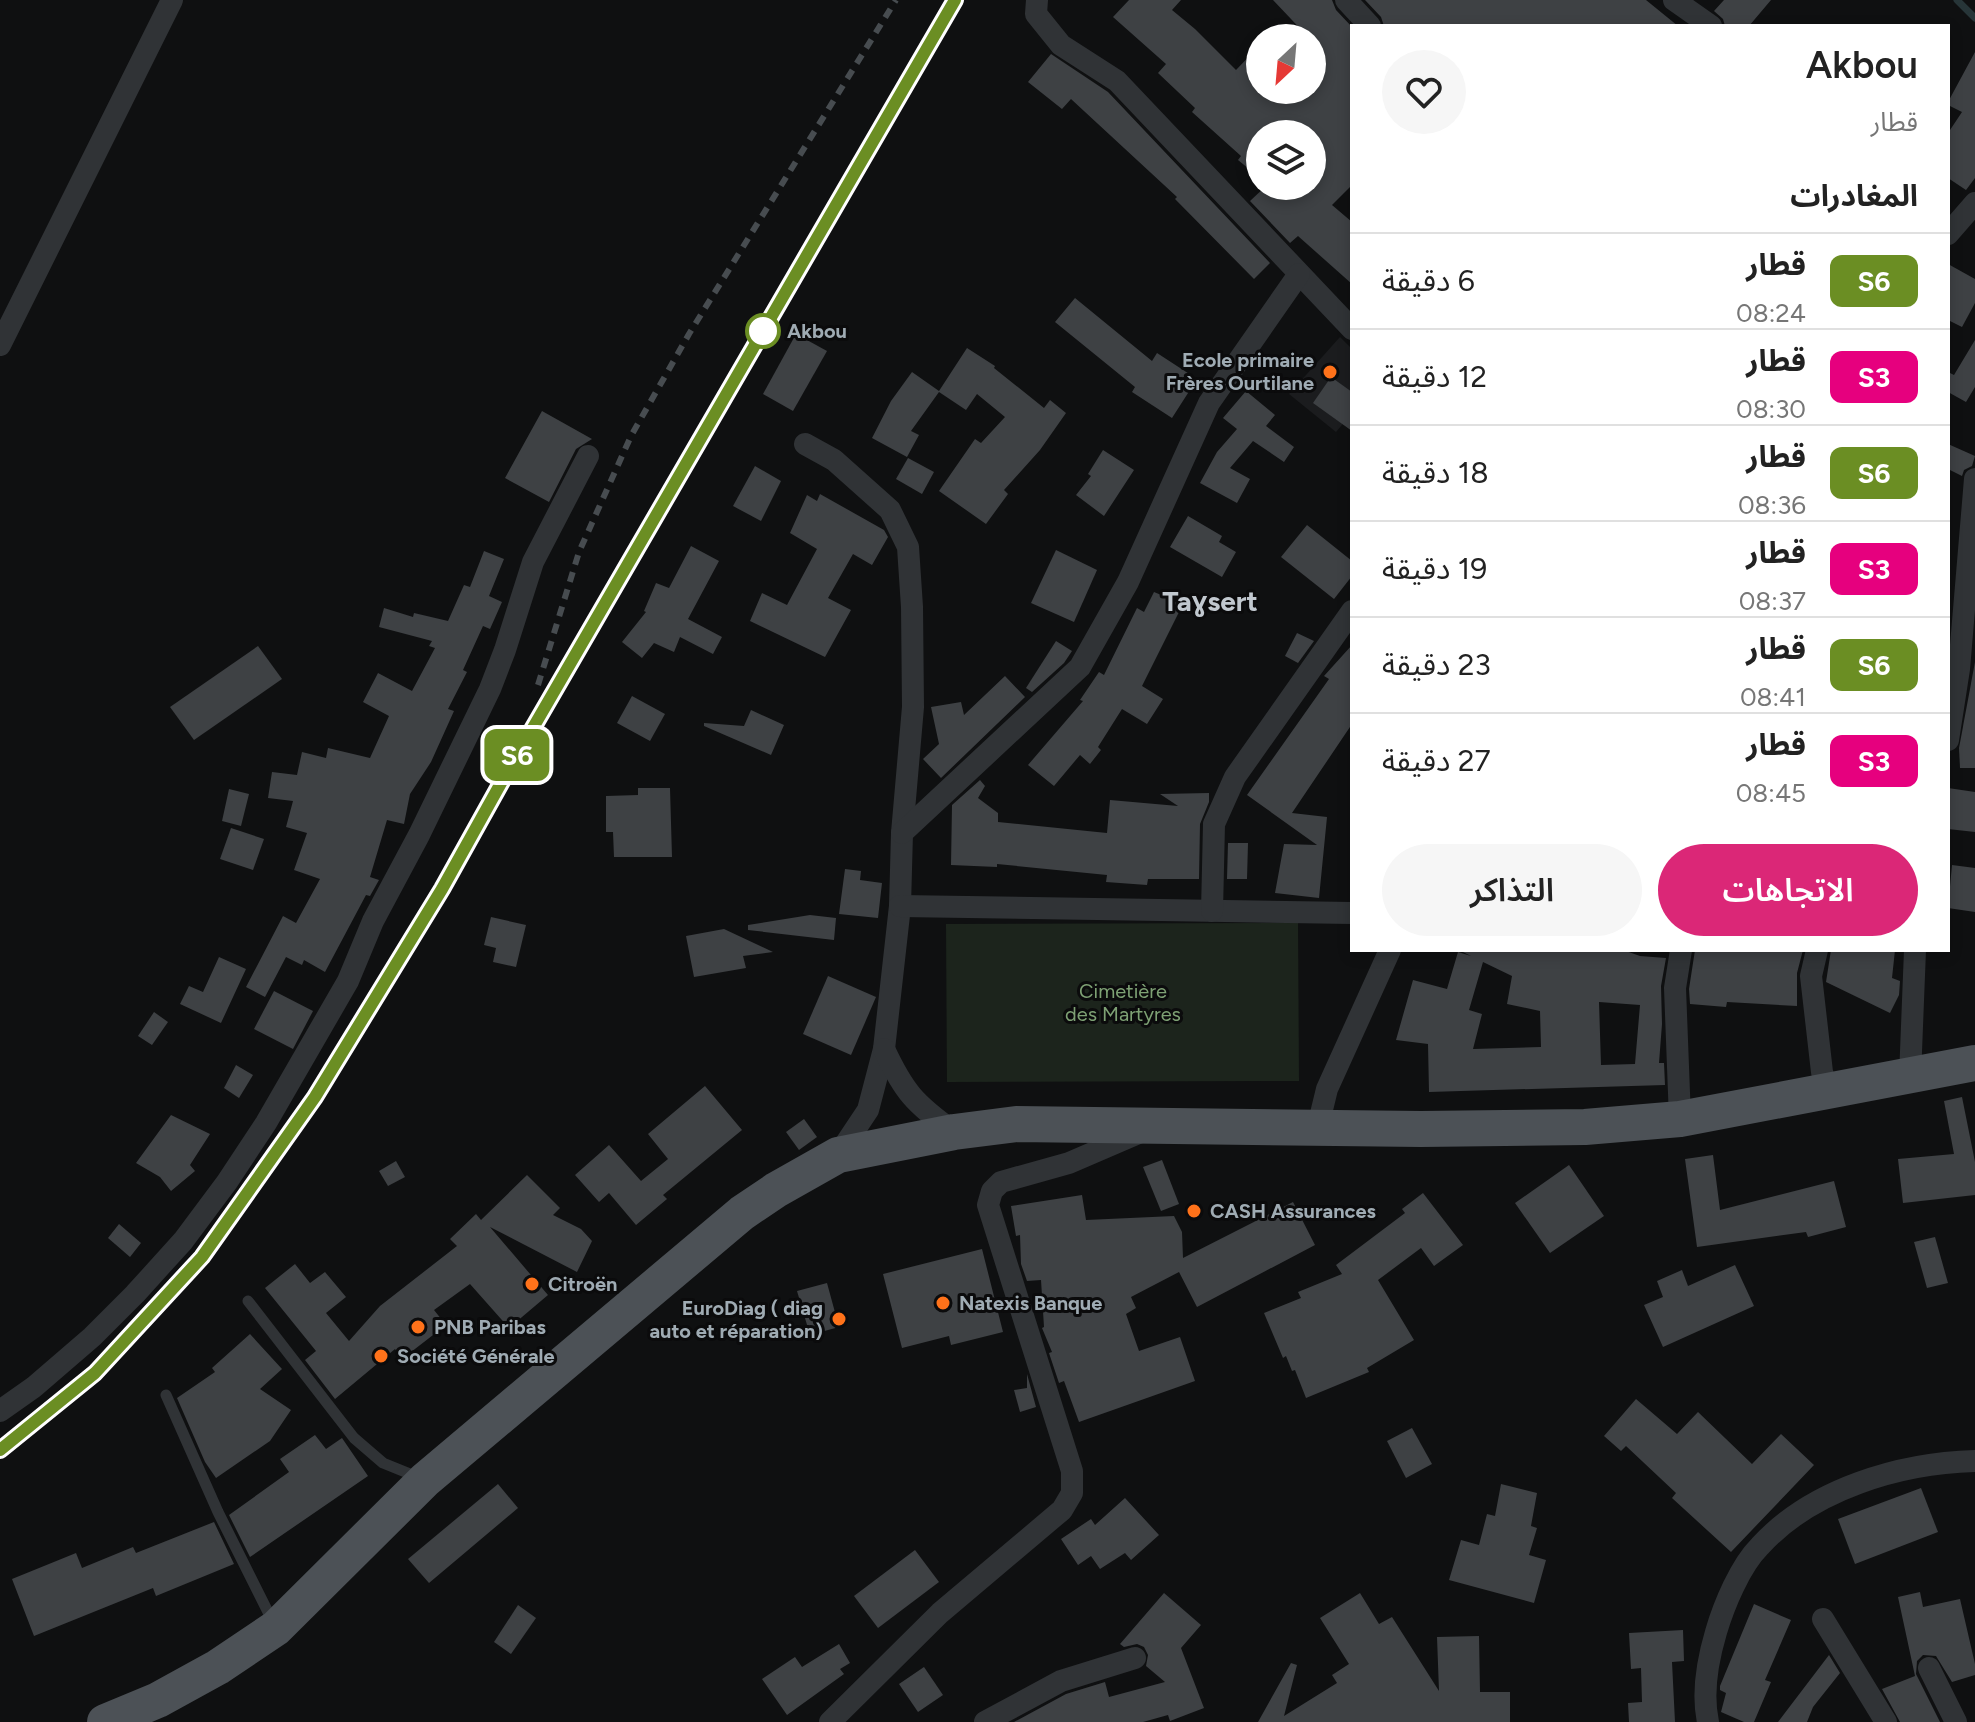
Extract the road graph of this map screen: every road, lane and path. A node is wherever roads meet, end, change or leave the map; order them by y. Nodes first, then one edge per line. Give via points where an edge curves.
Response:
1 (172, 0) edge
2 (1037, 0) edge
3 (1346, 0) edge
4 (1674, 0) edge
5 (1368, 24) edge
6 (1708, 24) edge
7 (1975, 203) edge
8 (1950, 229) edge
9 (1299, 274) junction
10 (1350, 327) edge
11 (0, 345) edge
12 (805, 444) dead end
13 (588, 456) dead end
14 (1975, 479) edge
15 (1350, 614) edge
16 (1950, 727) edge
17 (902, 833) junction
18 (900, 906) junction
19 (1212, 911) junction
20 (1350, 913) edge
21 (1389, 952) edge
22 (1681, 952) edge
23 (1817, 952) edge
24 (1915, 952) edge
25 (884, 1049) junction
26 (1975, 1063) edge
27 (1910, 1077) junction
28 (1828, 1092) junction
29 (1680, 1119) junction
30 (1158, 1125) junction
31 (1318, 1126) junction
32 (954, 1132) junction
33 (838, 1155) junction
34 (248, 1301) dead end
35 (166, 1395) dead end
36 (0, 1411) edge
37 (1975, 1461) edge
38 (425, 1480) junction
39 (1823, 1619) dead end
40 (276, 1628) junction
41 (1135, 1658) dead end
42 (1929, 1668) dead end
43 (105, 1722) edge
44 (830, 1722) edge
45 (985, 1722) edge
46 (1708, 1722) edge
47 (1886, 1722) edge
48 (1956, 1722) edge

1 - 11 street
2 - 9 street via 1036,14 1061,45 1117,81
3 - 5 street
4 - 6 street
7 - 8 street
9 - 10 street
9 - 17 street via 1209,403 1128,582 1080,667
12 - 17 street via 834,460 890,510 908,547 913,707
13 - 36 street via 533,562 490,689 348,981 266,1123 183,1241 135,1294 57,1367
14 - 16 street
15 - 19 street via 1235,777 1214,824
17 - 18 street
18 - 19 street
18 - 25 street
19 - 20 street
21 - 31 street via 1327,1089
22 - 29 street via 1675,988
23 - 28 street via 1811,976
24 - 27 street
25 - 32 street via 900,1083 924,1111
25 - 33 street via 868,1110
26 - 27 main road
27 - 28 main road
28 - 29 main road
29 - 31 main road via 1585,1127
30 - 31 main road
30 - 32 main road via 1016,1124
30 - 44 street via 1069,1163 1001,1182 992,1191 988,1205 1072,1471 1072,1493 1062,1510 940,1613
32 - 33 main road
33 - 38 main road via 742,1213
34 - 38 lane via 354,1438 383,1463
35 - 40 lane
37 - 46 street via 1883,1474 1810,1505 1759,1546 1725,1601 1709,1656
38 - 40 main road
39 - 47 street
40 - 43 main road via 158,1700
41 - 45 street via 1061,1681
42 - 48 street

